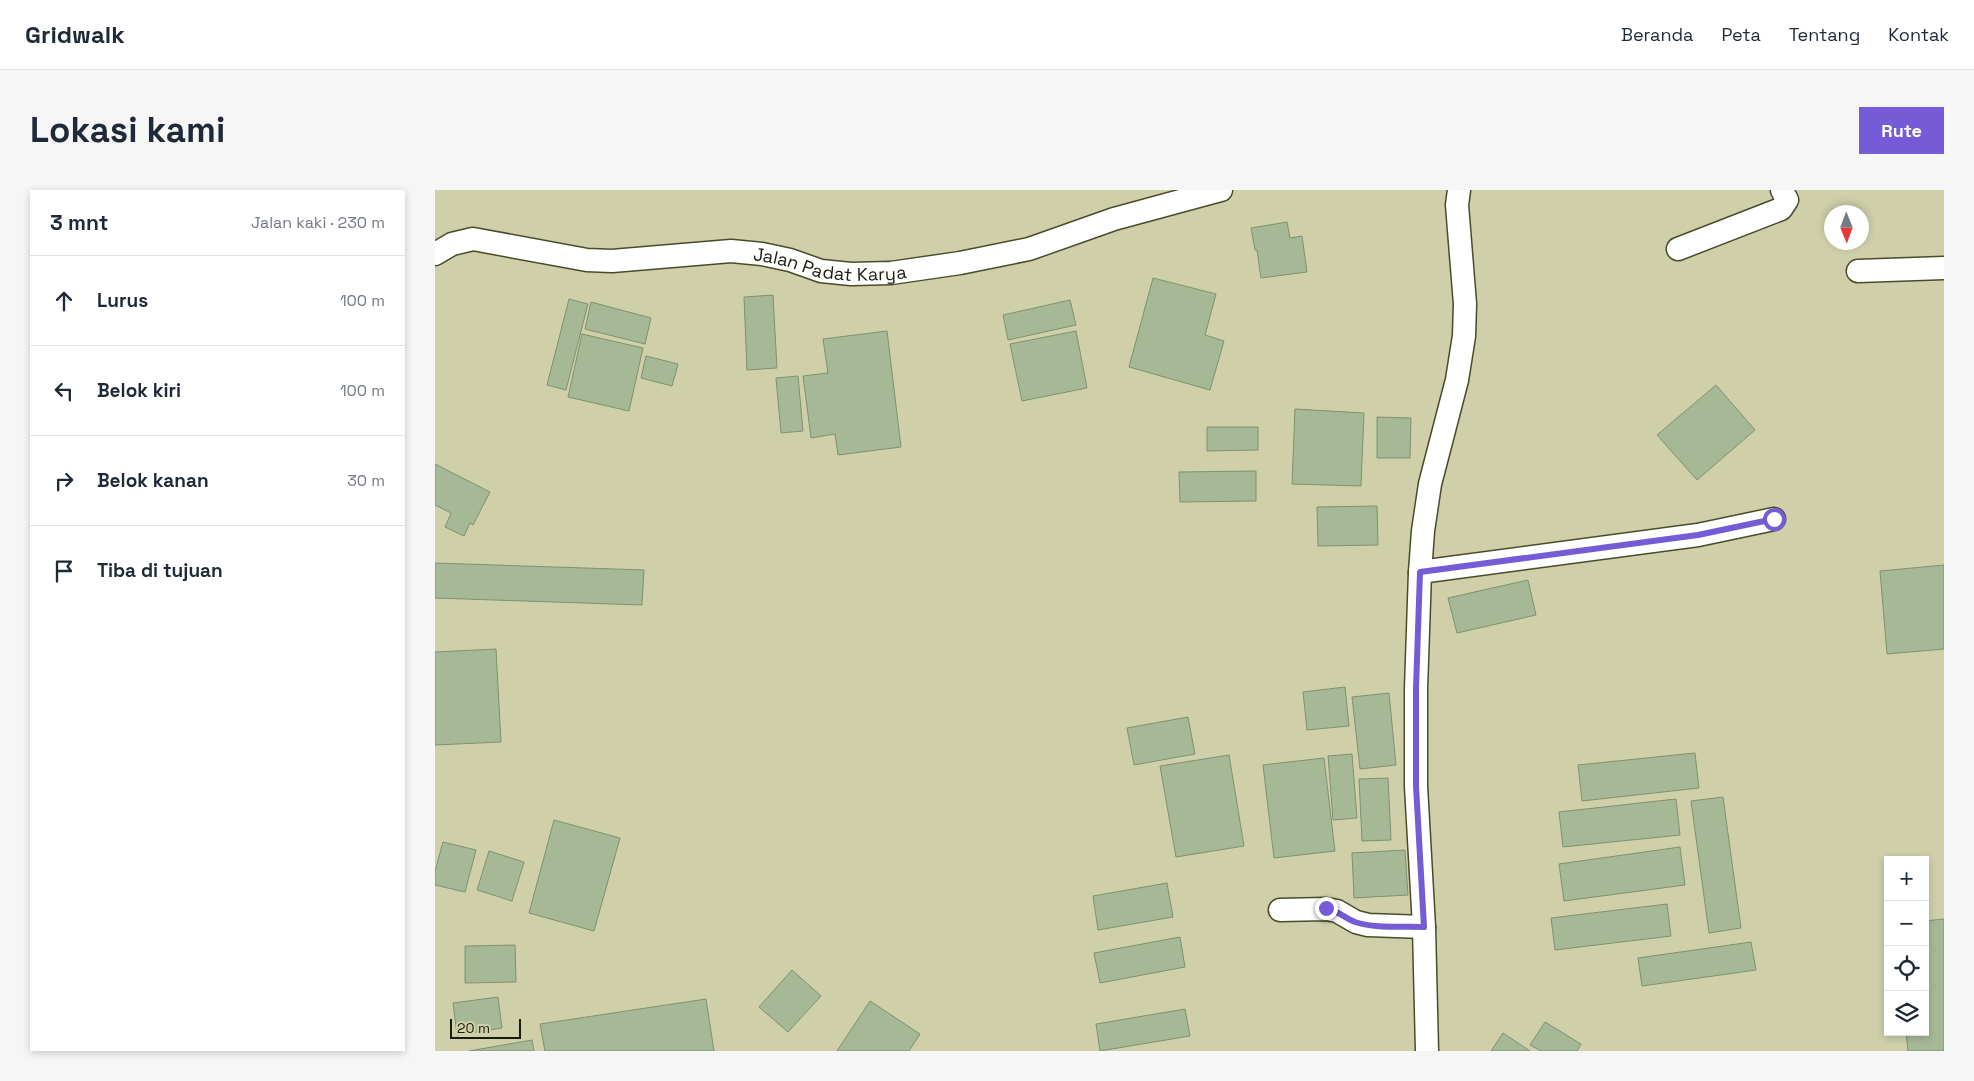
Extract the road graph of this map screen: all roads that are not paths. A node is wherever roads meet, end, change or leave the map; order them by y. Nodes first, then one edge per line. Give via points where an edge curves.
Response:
1 (1221, 190) edge
2 (1459, 190) edge
3 (1783, 190) edge
4 (1678, 249) dead end
5 (435, 254) edge
6 (1944, 268) edge
7 (1858, 271) dead end
8 (1774, 519) dead end
9 (1420, 572) junction
10 (1280, 910) dead end
11 (1424, 927) junction
12 (1427, 1051) edge

1 - 5 street, Jalan Padat Karya via 1114,219 1029,249 891,273 821,272 790,260 731,251 612,261 587,260 473,239 452,244
2 - 9 street via 1457,206 1465,304 1464,336 1457,380 1430,484
3 - 4 street via 1787,200 1781,209
6 - 7 street
8 - 9 street via 1698,535
9 - 11 street via 1416,786
10 - 11 street via 1326,908 1368,925
11 - 12 street

